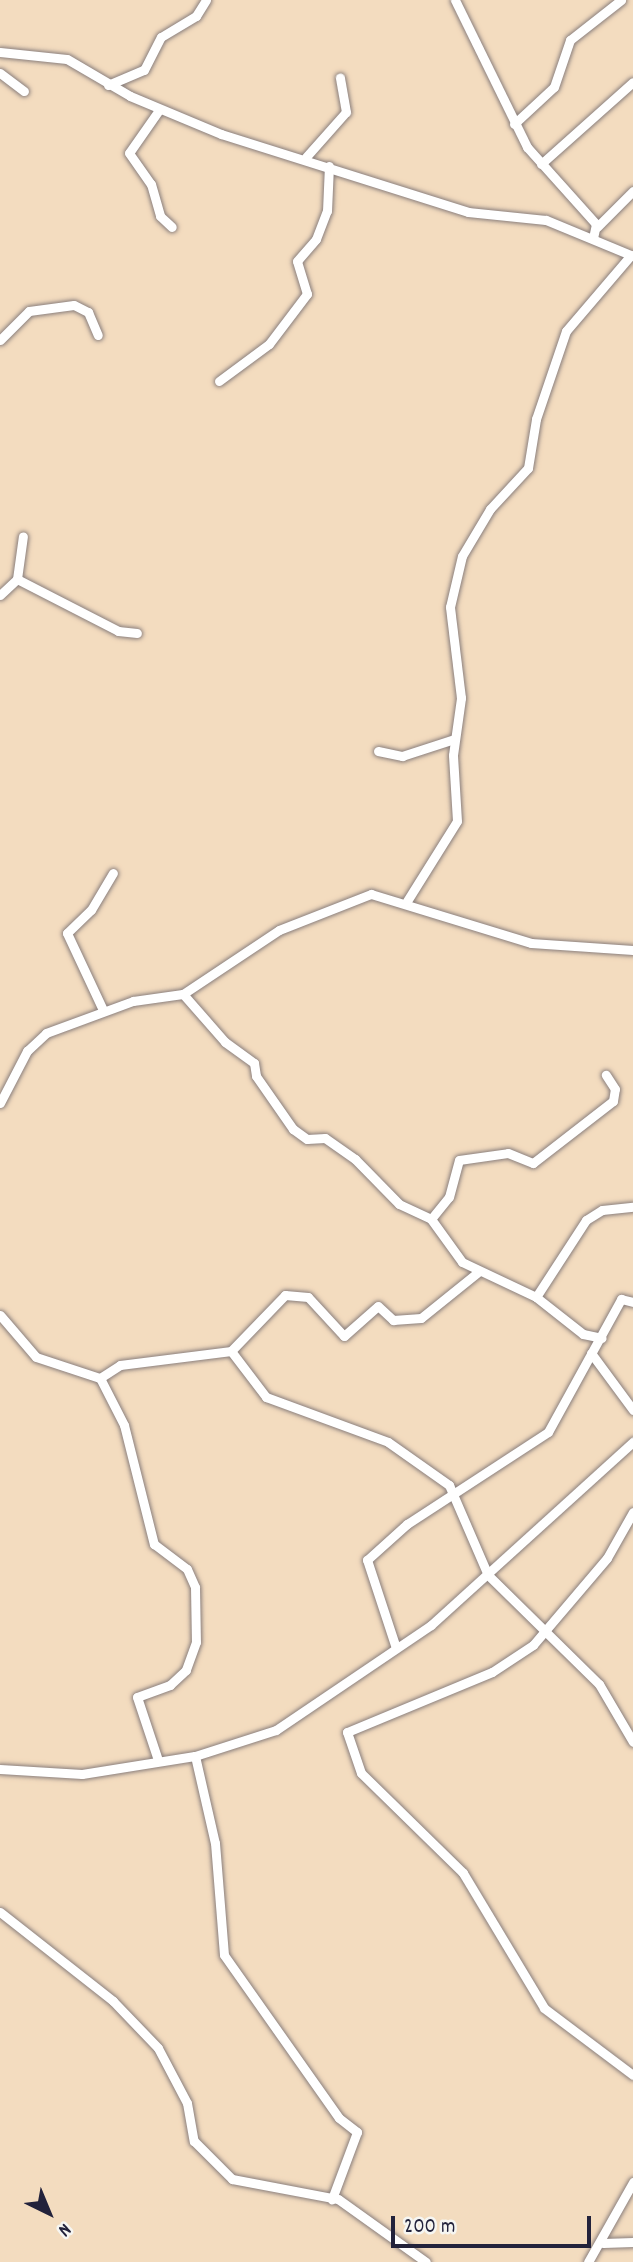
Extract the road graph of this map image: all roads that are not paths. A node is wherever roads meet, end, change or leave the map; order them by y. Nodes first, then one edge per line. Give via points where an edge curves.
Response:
1 (206, 0) edge
2 (455, 0) edge
3 (621, 0) edge
4 (0, 52) edge
5 (0, 74) edge
6 (340, 78) dead end
7 (633, 82) edge
8 (108, 85) junction
9 (24, 91) dead end
10 (159, 110) junction
11 (514, 124) junction
12 (306, 157) junction
13 (541, 164) junction
14 (329, 166) junction
15 (633, 191) edge
16 (172, 227) dead end
17 (597, 228) junction
18 (593, 238) junction
19 (632, 255) edge
20 (98, 335) dead end
21 (0, 340) edge
22 (219, 381) dead end
23 (23, 536) dead end
24 (17, 579) junction
25 (0, 595) edge
26 (137, 633) dead end
27 (454, 739) junction
28 (378, 751) dead end
29 (113, 873) dead end
30 (407, 901) junction
31 (633, 950) edge
32 (183, 995) junction
33 (103, 1010) junction
34 (606, 1075) dead end
35 (0, 1103) edge
36 (633, 1207) edge
37 (431, 1219) junction
38 (478, 1272) junction
39 (536, 1297) junction
40 (633, 1302) edge
41 (0, 1315) edge
42 (602, 1338) junction
43 (231, 1351) junction
44 (591, 1353) junction
45 (100, 1378) junction
46 (633, 1410) edge
47 (633, 1442) edge
48 (456, 1492) junction
49 (633, 1512) edge
50 (488, 1575) junction
51 (545, 1636) junction
52 (396, 1648) junction
53 (633, 1742) edge
54 (195, 1756) junction
55 (158, 1760) junction
56 (0, 1769) edge
57 (0, 1912) edge
58 (633, 2075) edge
59 (633, 2182) edge
60 (332, 2199) junction
61 (633, 2242) edge
62 (603, 2243) junction
63 (426, 2262) edge
64 (588, 2262) edge

1 - 8 street via 196,16 161,37 144,70
2 - 11 street
3 - 11 street via 570,40 554,87
4 - 8 street via 67,59
5 - 9 street
6 - 12 street via 346,112
7 - 13 street
8 - 10 street
10 - 12 street
10 - 16 street via 130,153 151,184 160,216
11 - 13 street
12 - 14 street
13 - 17 street
14 - 18 street via 412,197 468,212 546,220
14 - 22 street via 323,225 297,261 307,294 269,344
15 - 17 street
17 - 18 street
18 - 19 street
19 - 27 street via 566,331 536,419 528,468 490,509 462,556 450,607 461,698
20 - 21 street via 88,312 74,305 29,311
23 - 24 street
24 - 25 street
24 - 26 street via 118,631
27 - 28 street via 402,756
27 - 30 street via 455,829
29 - 33 street via 91,910 67,933
30 - 31 street via 531,943
30 - 32 street via 371,894 304,918
32 - 33 street
32 - 37 street via 225,1042 254,1063 256,1076 293,1129 307,1139 324,1138 372,1172 399,1204
33 - 35 street via 35,1041
34 - 37 street via 615,1089 613,1101 533,1163 508,1153 460,1160 449,1196
36 - 39 street via 601,1210 586,1220
37 - 38 street via 462,1262
38 - 39 street
38 - 43 street via 421,1318 393,1320 378,1306 344,1336 308,1297 285,1295
39 - 42 street via 566,1324
40 - 42 street via 621,1299
41 - 45 street via 36,1357
42 - 44 street
43 - 45 street via 120,1365
43 - 48 street via 266,1397 404,1451
44 - 46 street
44 - 48 street via 548,1432
45 - 55 street via 124,1424 154,1544 187,1569 195,1587 195,1642 186,1670 170,1685 137,1698
47 - 50 street
48 - 50 street
48 - 52 street via 365,1563
49 - 51 street via 607,1558
50 - 51 street
50 - 52 street
51 - 53 street via 599,1684
51 - 58 street via 492,1672 352,1727 349,1744 370,1784 463,1873 544,2008
52 - 54 street via 276,1730
54 - 55 street
54 - 60 street via 215,1843 224,1955 339,2118 357,2132
55 - 56 street via 82,1774
57 - 60 street via 113,2001 158,2048 187,2103 194,2141 232,2179
59 - 62 street
60 - 63 street
61 - 62 street
62 - 64 street

